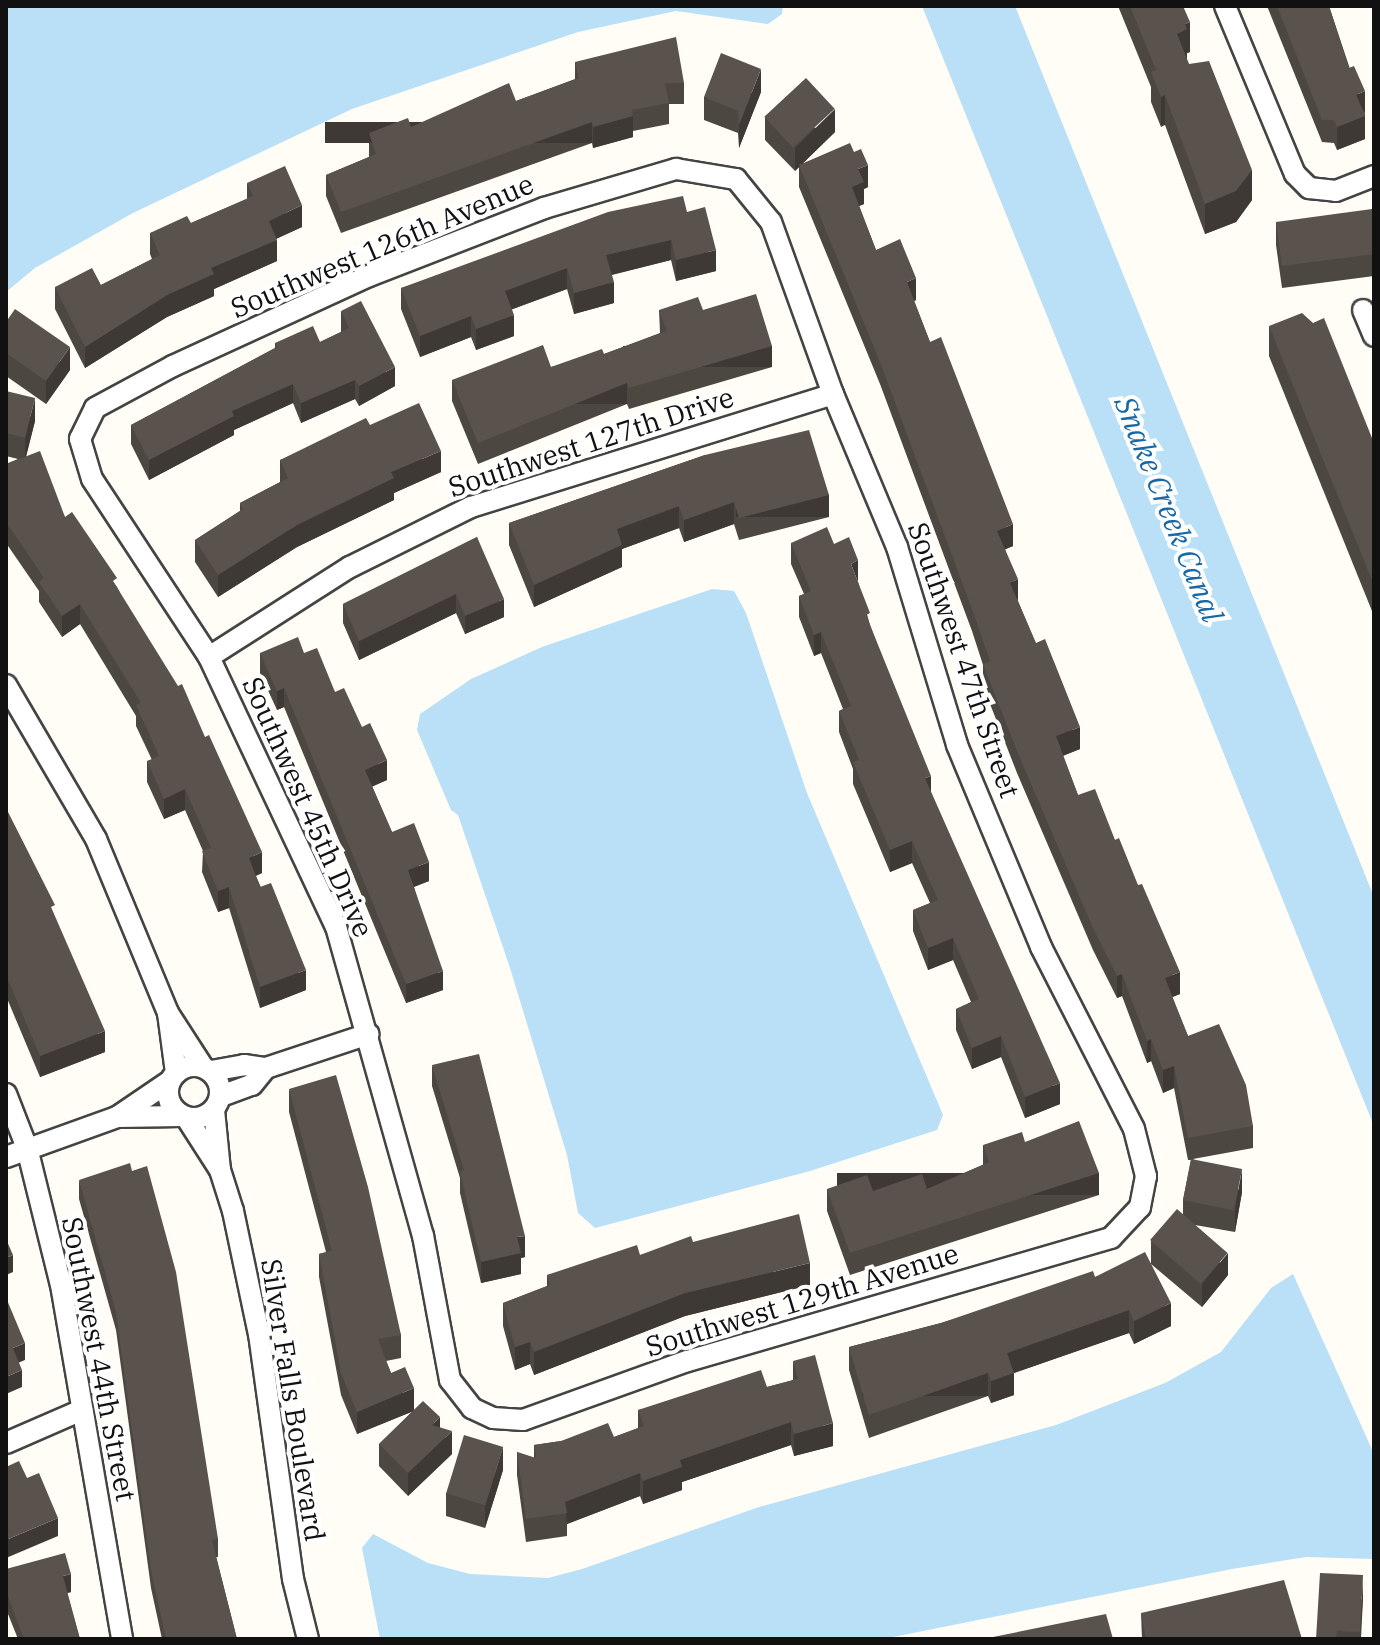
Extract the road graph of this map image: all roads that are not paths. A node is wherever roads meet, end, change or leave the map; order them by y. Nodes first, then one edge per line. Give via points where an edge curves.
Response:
1 (1225, 6) edge
2 (1374, 176) edge
3 (736, 179) joint
4 (1363, 310) dead end
5 (1374, 336) edge
6 (833, 394) junction
7 (80, 439) joint
8 (209, 657) junction
9 (6, 685) edge
10 (168, 1013) junction
11 (369, 1034) junction
12 (266, 1068) junction
13 (207, 1069) junction
14 (173, 1077) junction
15 (6, 1094) edge
16 (217, 1103) junction
17 (184, 1116) junction
18 (117, 1117) junction
19 (27, 1148) junction
20 (6, 1157) edge
21 (220, 1170) junction
22 (1140, 1207) joint
23 (472, 1408) joint
24 (82, 1410) junction
25 (6, 1443) edge
26 (122, 1639) edge
27 (308, 1639) edge

1 - 2 street via 1295,174 1309,188 1336,191
3 - 6 street, Southwest 47th Street via 771,222
3 - 7 street, Southwest 126th Avenue via 676,169 544,208 369,276 95,408
4 - 5 street
6 - 8 street, Southwest 127th Drive via 471,507 350,567
6 - 22 street, Southwest 47th Street via 897,547 963,759 1041,947 1134,1129 1146,1176
7 - 8 street, Southwest 45th Drive via 92,479
8 - 11 street, Southwest 45th Drive via 336,927
9 - 10 street via 96,839
10 - 13 street
10 - 14 street
11 - 12 street
11 - 23 street, Southwest 45th Drive via 423,1236 450,1380
12 - 13 street
12 - 16 street via 252,1085
13 - 14 street via 188,1066
13 - 16 street
14 - 17 street via 168,1097
14 - 18 street
15 - 19 street, Southwest 44th Street
16 - 17 street via 201,1118
16 - 21 street, Silver Falls Boulevard
17 - 18 street
17 - 21 street, Silver Falls Boulevard
18 - 19 street
19 - 20 street
19 - 24 street, Southwest 44th Street via 61,1285
21 - 27 street, Silver Falls Boulevard via 259,1334 293,1579
22 - 23 street, Southwest 129th Avenue via 1111,1238 687,1361 523,1420 493,1418
24 - 25 street
24 - 26 street, Southwest 44th Street

